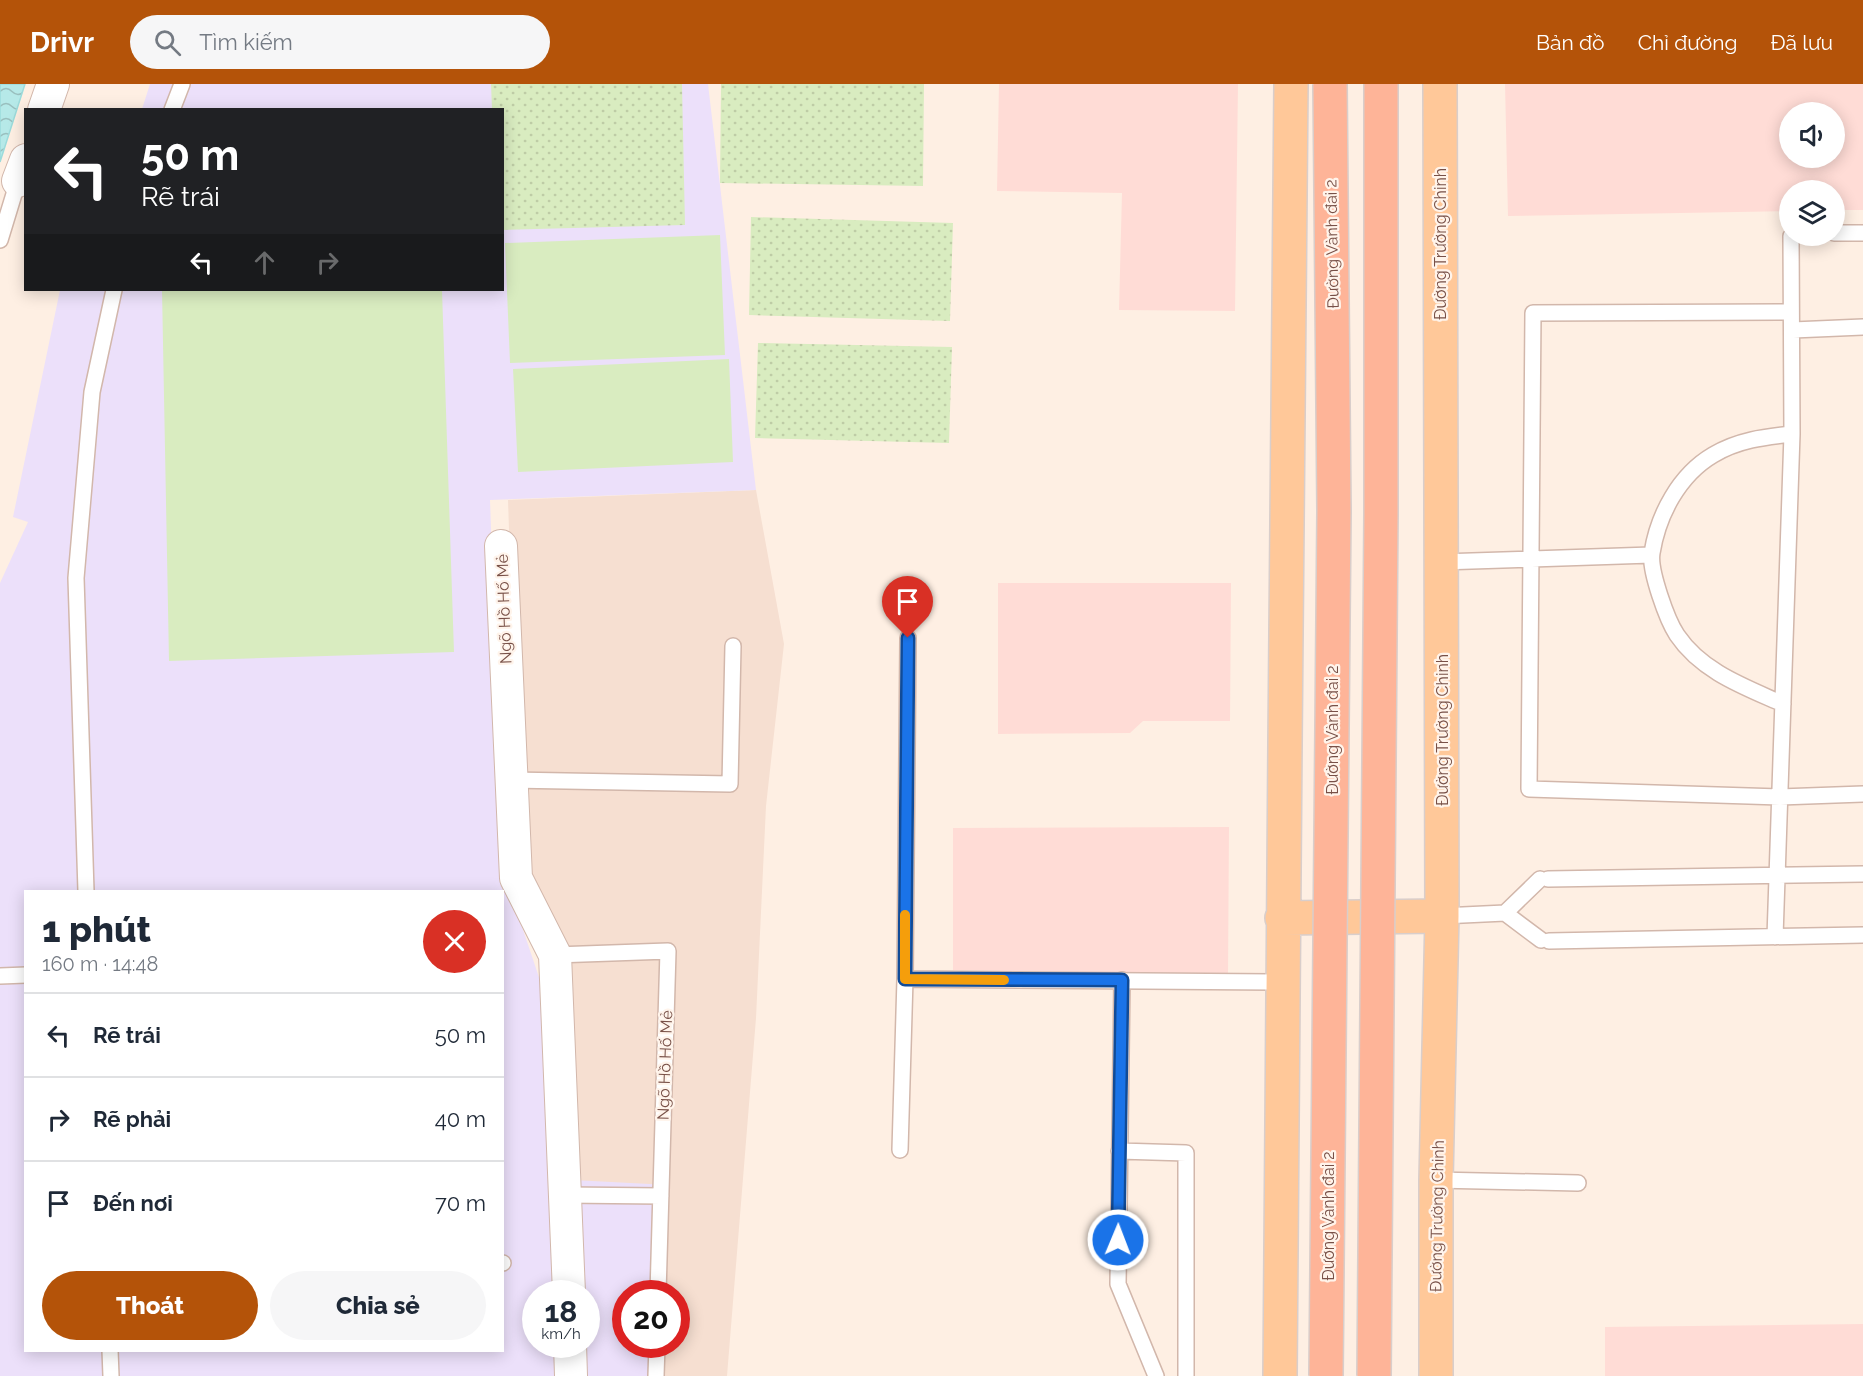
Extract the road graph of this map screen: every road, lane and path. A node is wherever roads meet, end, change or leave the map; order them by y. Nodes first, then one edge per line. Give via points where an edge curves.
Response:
1 (53, 84) edge
2 (182, 84) edge
3 (1291, 84) edge
4 (1330, 84) edge
5 (1381, 84) edge
6 (1440, 84) edge
7 (45, 108) edge
8 (173, 108) edge
9 (22, 171) edge
10 (1845, 233) edge
11 (1863, 233) edge
12 (0, 240) edge
13 (1791, 246) edge
14 (114, 291) edge
15 (1791, 312) junction
16 (1863, 327) edge
17 (1793, 330) junction
18 (1792, 434) junction
19 (501, 546) dead end
20 (1651, 555) junction
21 (1532, 559) junction
22 (1441, 562) junction
23 (908, 638) dead end
24 (733, 646) dead end
25 (1783, 705) junction
26 (511, 780) junction
27 (1863, 794) edge
28 (1780, 797) junction
29 (1863, 874) edge
30 (1778, 875) junction
31 (86, 890) edge
32 (1505, 913) junction
33 (1443, 916) junction
34 (1282, 918) junction
35 (1863, 935) edge
36 (1775, 937) junction
37 (555, 955) junction
38 (24, 975) edge
39 (0, 976) edge
40 (905, 979) junction
41 (1122, 980) junction
42 (1281, 982) junction
43 (900, 1150) dead end
44 (1119, 1151) junction
45 (1436, 1180) junction
46 (1578, 1183) dead end
47 (565, 1195) junction
48 (661, 1196) junction
49 (568, 1280) edge
50 (658, 1280) edge
51 (110, 1352) edge
52 (570, 1358) edge
53 (657, 1358) edge
54 (111, 1376) edge
55 (571, 1376) edge
56 (656, 1376) edge
57 (1155, 1376) edge
58 (1186, 1376) edge
59 (1280, 1376) edge
60 (1326, 1376) edge
61 (1374, 1376) edge
62 (1436, 1376) edge

1 - 7 street
2 - 8 lane
3 - 34 main road
4 - 60 highway, Đường Vành đai 2, bridge via 1334,523
5 - 61 highway, bridge
6 - 22 main road, Đường Trường Chinh
9 - 12 lane
10 - 11 lane
13 - 15 lane
14 - 31 lane via 92,392 76,578
15 - 17 lane
15 - 21 lane via 1533,313
16 - 17 lane
17 - 18 lane
18 - 20 lane via 1749,438 1712,455 1682,481 1664,511
18 - 25 lane
19 - 26 street, Ngõ Hồ Hố Mẻ
20 - 21 lane
20 - 25 lane via 1662,600 1677,635 1703,663
21 - 22 lane
21 - 28 lane via 1529,789
22 - 33 main road, Đường Trường Chinh
23 - 40 lane
24 - 26 lane via 730,784
25 - 28 lane
26 - 37 street, Ngõ Hồ Hố Mẻ via 516,878
27 - 28 lane
28 - 30 lane
29 - 30 lane
30 - 32 lane via 1544,879
30 - 36 lane
32 - 33 lane
32 - 36 lane via 1545,941
33 - 34 main road
33 - 45 main road, Đường Trường Chinh
34 - 42 main road
35 - 36 lane
37 - 47 street, Ngõ Hồ Hố Mẻ
37 - 48 lane, Ngõ Hồ Hố Mẻ via 668,951
38 - 39 lane
40 - 41 lane
40 - 43 lane
41 - 42 lane
41 - 44 lane
42 - 59 main road
44 - 57 lane via 1118,1284
44 - 58 lane via 1186,1153
45 - 46 lane
45 - 62 main road, Đường Trường Chinh
47 - 48 lane
47 - 49 street, Ngõ Hồ Hố Mẻ
48 - 50 lane, Ngõ Hồ Hố Mẻ
51 - 54 lane
52 - 55 street
53 - 56 lane

